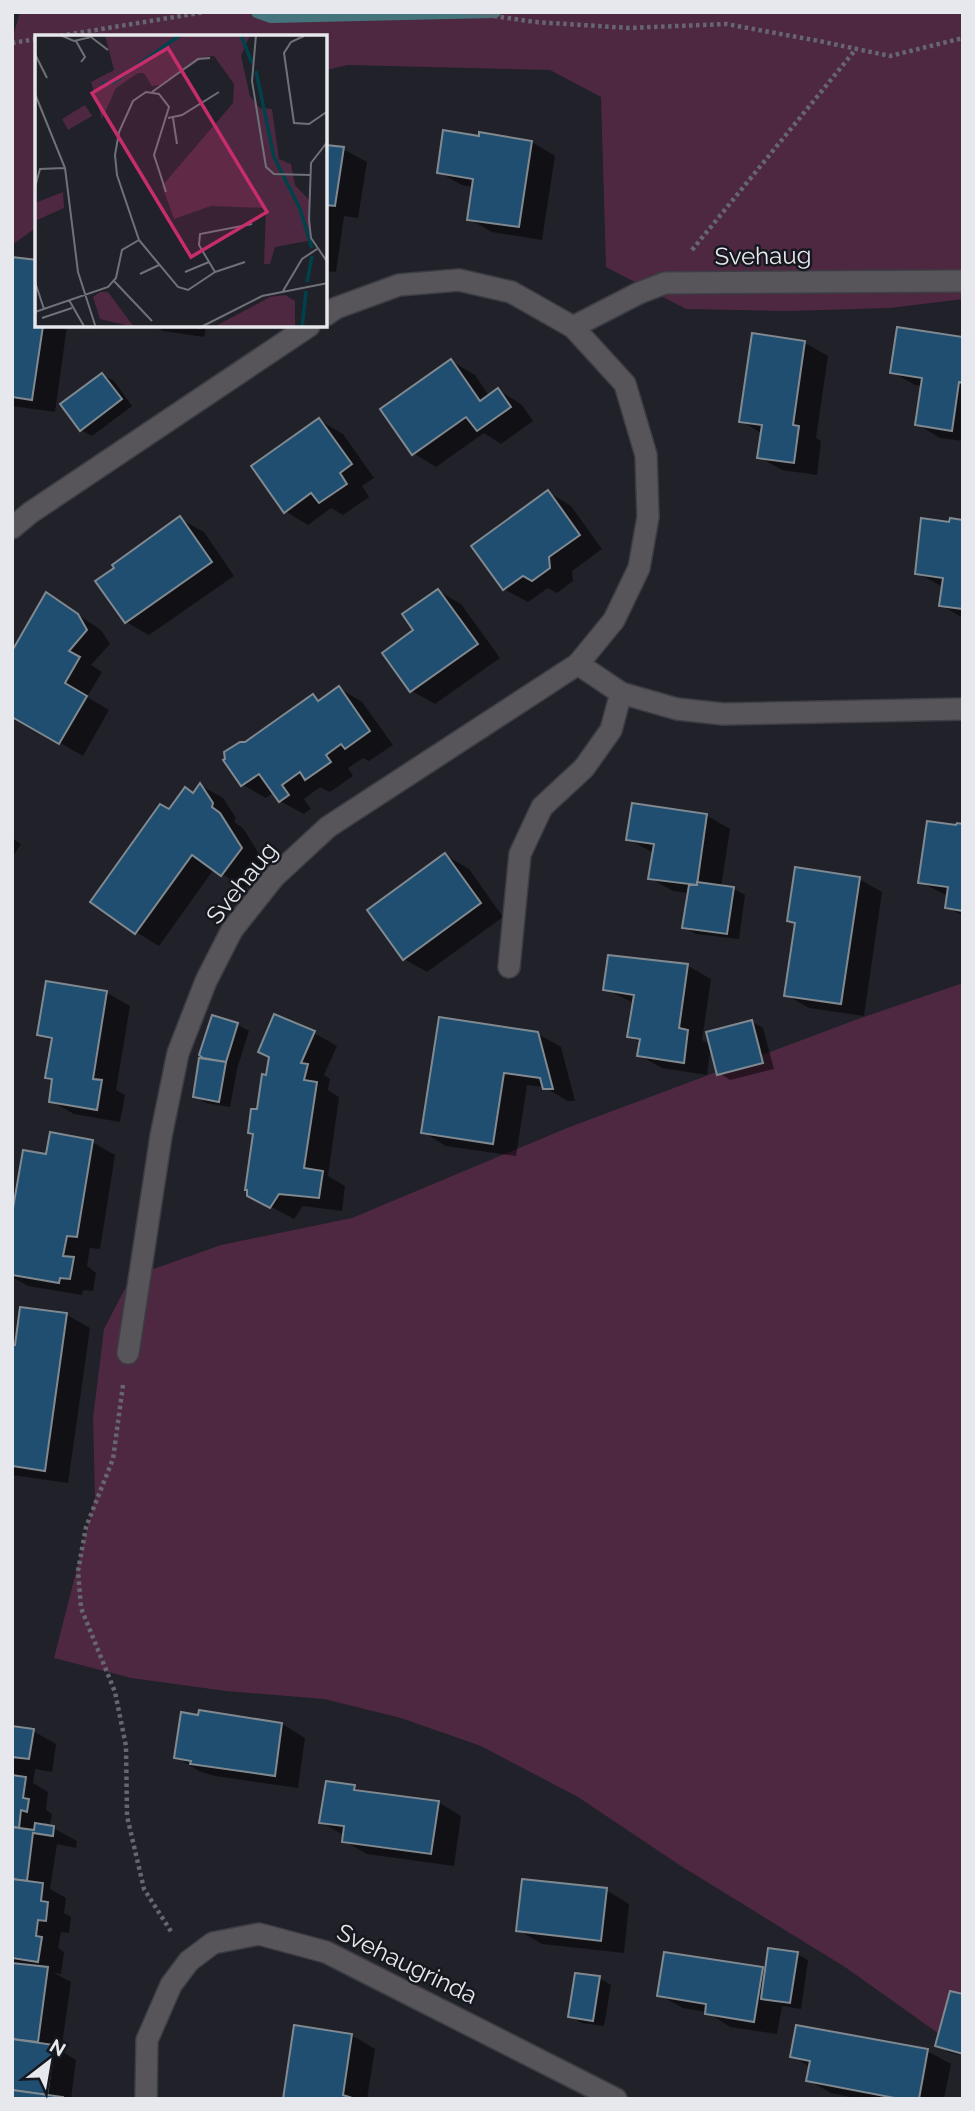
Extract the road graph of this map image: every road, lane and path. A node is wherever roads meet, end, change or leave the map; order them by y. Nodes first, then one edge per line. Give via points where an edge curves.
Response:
1 (205, 12) edge
2 (466, 12) edge
3 (65, 35) edge
4 (963, 38) edge
5 (35, 39) edge
6 (12, 43) edge
7 (856, 49) junction
8 (963, 281) edge
9 (665, 283) junction
10 (327, 314) edge
11 (308, 327) edge
12 (573, 327) junction
13 (12, 528) edge
14 (578, 664) junction
15 (621, 693) junction
16 (963, 709) edge
17 (509, 967) dead end
18 (128, 1353) joint
19 (189, 1961) junction
20 (146, 2099) edge
21 (616, 2099) edge

1 - 3 path
2 - 7 path via 629,28 726,24
4 - 7 path via 890,56
5 - 6 path
7 - 9 path
8 - 9 street, Svehaug
9 - 12 street, Svehaug
10 - 12 street, Svehaug via 399,285 459,280 510,292
11 - 13 street
12 - 14 street, Svehaug via 625,384 646,455 648,517 639,568 619,610
14 - 15 street
14 - 18 street, Svehaug via 328,827 274,877 232,930 178,1053
15 - 16 street via 677,709 723,714
15 - 17 street via 611,730 584,768 542,807 520,854
18 - 19 path via 113,1460 86,1527 78,1571 81,1608 115,1692 125,1746 127,1816 144,1889
19 - 20 street, Svehaugrinda via 171,1985 147,2040
19 - 21 street, Svehaugrinda via 213,1943 259,1934 326,1952

